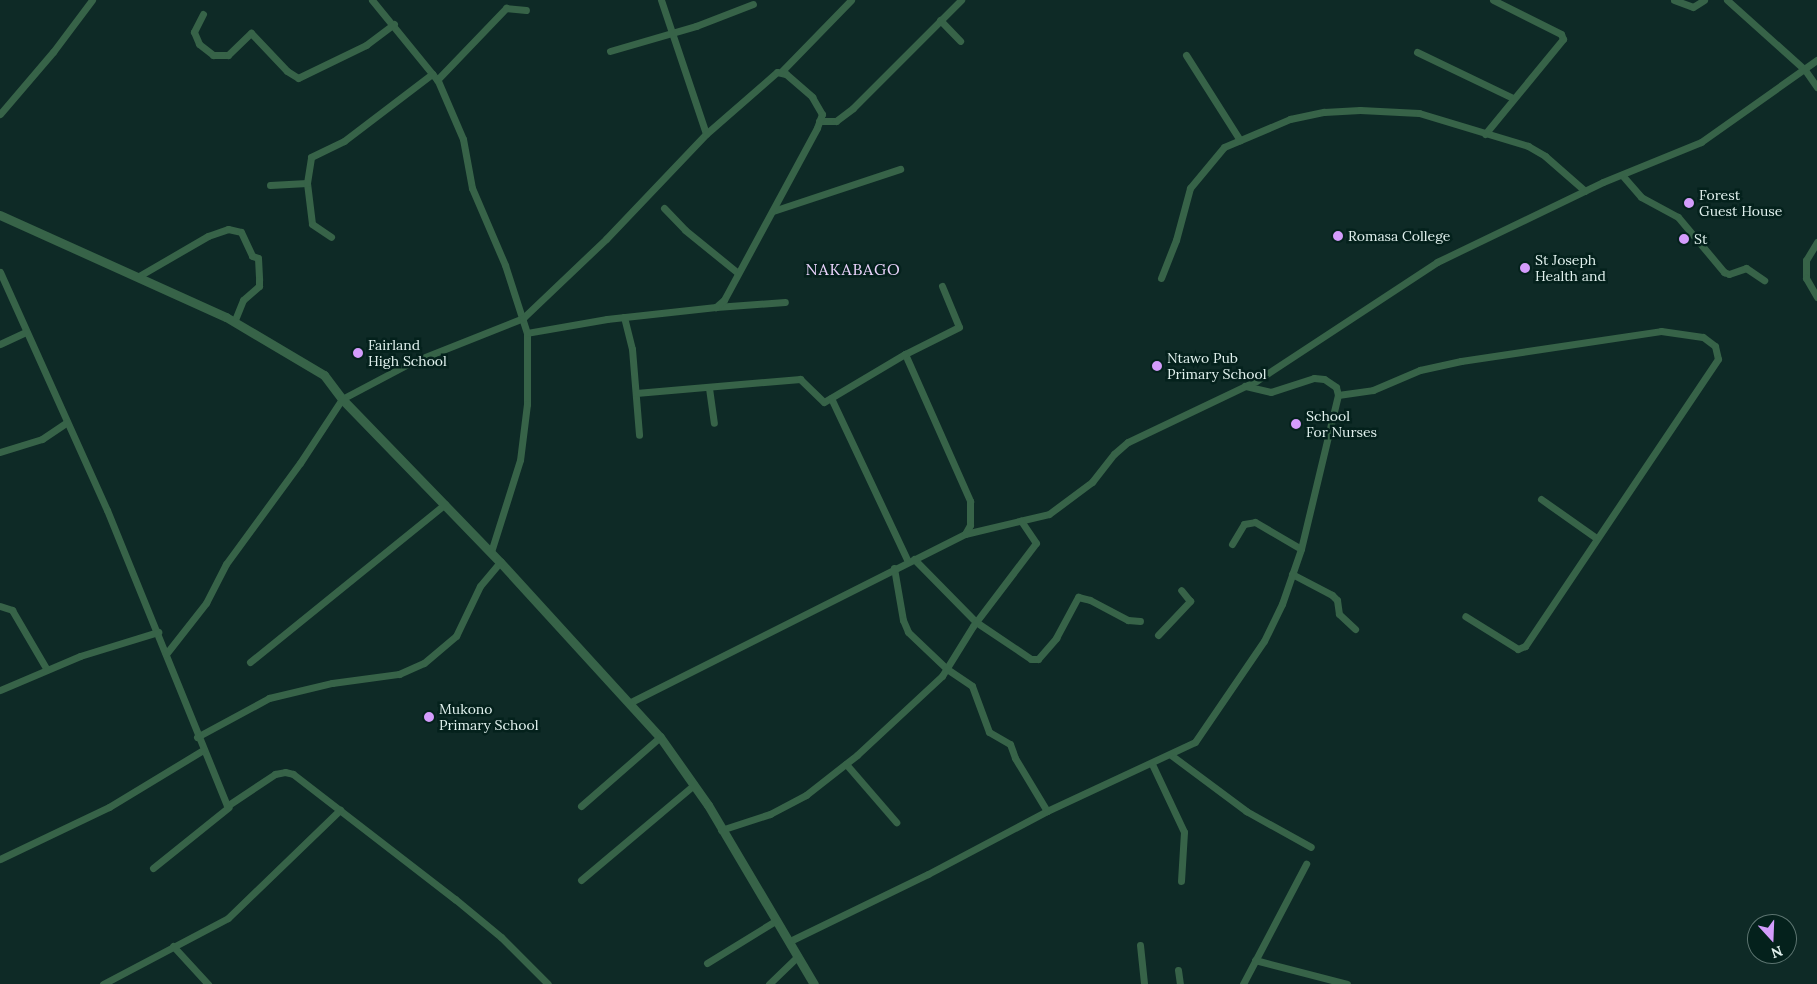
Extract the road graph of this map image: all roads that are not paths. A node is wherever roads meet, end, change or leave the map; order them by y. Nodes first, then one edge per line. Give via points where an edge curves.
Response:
1 (92, 0) edge
2 (372, 0) edge
3 (661, 0) edge
4 (851, 0) edge
5 (961, 0) edge
6 (1493, 0) edge
7 (1674, 0) edge
8 (1704, 0) edge
9 (1727, 0) edge
10 (753, 4) dead end
11 (526, 10) dead end
12 (203, 14) dead end
13 (940, 20) junction
14 (394, 24) junction
15 (671, 33) junction
16 (960, 41) dead end
17 (610, 51) dead end
18 (1417, 52) dead end
19 (1186, 55) dead end
20 (1817, 60) edge
21 (1805, 70) junction
22 (782, 71) junction
23 (434, 77) junction
24 (1817, 87) edge
25 (1513, 98) junction
26 (0, 114) edge
27 (819, 121) junction
28 (706, 134) junction
29 (1485, 134) junction
30 (1240, 140) junction
31 (900, 168) dead end
32 (1622, 174) junction
33 (307, 183) junction
34 (270, 185) dead end
35 (1585, 191) junction
36 (664, 208) dead end
37 (774, 211) junction
38 (0, 215) edge
39 (331, 237) dead end
40 (1817, 242) edge
41 (0, 272) edge
42 (738, 273) junction
43 (139, 276) junction
44 (1161, 278) dead end
45 (1764, 280) dead end
46 (942, 286) dead end
47 (1817, 297) edge
48 (785, 302) dead end
49 (716, 307) junction
50 (523, 318) junction
51 (624, 318) junction
52 (234, 322) junction
53 (26, 332) junction
54 (527, 333) junction
55 (0, 344) edge
56 (905, 354) junction
57 (1245, 386) junction
58 (709, 388) junction
59 (636, 393) junction
60 (1338, 395) junction
61 (831, 398) junction
62 (342, 399) junction
63 (67, 422) junction
64 (714, 423) dead end
65 (639, 435) dead end
66 (0, 452) edge
67 (1541, 499) dead end
68 (445, 504) junction
69 (1021, 520) junction
70 (965, 534) junction
71 (1596, 538) junction
72 (1232, 544) dead end
73 (1301, 549) junction
74 (491, 552) junction
75 (911, 560) junction
76 (500, 562) junction
77 (894, 568) junction
78 (1292, 574) junction
79 (1181, 590) dead end
80 (0, 606) edge
81 (1465, 616) dead end
82 (1140, 621) dead end
83 (976, 622) junction
84 (1355, 629) dead end
85 (158, 632) junction
86 (1158, 634) dead end
87 (166, 654) junction
88 (250, 662) dead end
89 (947, 669) junction
90 (47, 670) junction
91 (0, 690) edge
92 (631, 702) junction
93 (660, 736) junction
94 (197, 737) junction
95 (203, 750) junction
96 (1171, 755) junction
97 (846, 764) junction
98 (1152, 764) junction
99 (694, 785) junction
100 (581, 806) dead end
101 (228, 807) junction
102 (340, 810) junction
103 (1047, 811) junction
104 (896, 822) dead end
105 (721, 830) junction
106 (1310, 848) dead end
107 (0, 859) edge
108 (1306, 864) dead end
109 (153, 868) dead end
110 (581, 880) dead end
111 (1181, 881) dead end
112 (777, 920) junction
113 (790, 941) junction
114 (1140, 945) dead end
115 (173, 946) junction
116 (798, 956) junction
117 (1255, 960) junction
118 (707, 963) dead end
119 (1178, 970) dead end
120 (103, 984) edge
121 (208, 984) edge
122 (548, 984) edge
123 (769, 984) edge
124 (814, 984) edge
125 (1144, 984) edge
126 (1180, 984) edge
127 (1243, 984) edge
128 (1347, 984) edge

1 - 26 street
2 - 14 street
3 - 15 street
4 - 22 street
5 - 13 street
6 - 25 street via 1561,34 1563,39
7 - 8 street via 1693,7
9 - 21 street
10 - 15 street
11 - 23 street via 506,8
12 - 14 street via 194,32 199,44 213,55 228,55 251,33 287,71 298,78 366,45
13 - 16 street
13 - 27 street via 853,108 836,121
14 - 23 street
15 - 17 street
15 - 28 street
18 - 25 street
19 - 30 street
20 - 21 street
21 - 24 street
21 - 32 street via 1701,142
22 - 27 street via 815,101 822,114
22 - 28 street via 762,83
23 - 33 street via 344,141 311,157
23 - 50 street via 463,139 472,188 505,265
25 - 29 street
27 - 37 street
28 - 50 street via 606,239
29 - 30 street via 1418,112 1392,109 1324,112 1290,119
29 - 35 street via 1528,146 1545,156
30 - 44 street via 1224,147 1190,188 1176,240
31 - 37 street
32 - 35 street
32 - 45 street via 1641,197 1678,217 1724,272 1733,273 1746,268
33 - 34 street
33 - 39 street via 312,224
35 - 57 street via 1437,262
36 - 42 street via 685,230
37 - 42 street
38 - 43 street
40 - 47 street via 1806,260 1806,278
41 - 53 street
42 - 49 street
43 - 52 street
43 - 52 street via 208,236 228,228 241,232 252,256 258,258 259,286 243,300
46 - 56 street via 959,327
48 - 49 street
49 - 51 street
50 - 54 street
50 - 62 street via 410,363
51 - 54 street
51 - 59 street via 632,349
52 - 62 street via 312,365
53 - 55 street
53 - 63 street
54 - 74 street via 528,404 520,460
56 - 61 street
56 - 70 street via 970,501 970,525
57 - 60 street via 1271,392 1314,378 1324,379 1336,387
57 - 69 street via 1128,442 1092,482 1061,507 1049,514
58 - 59 street
58 - 61 street via 800,379 824,402
58 - 64 street
59 - 65 street
60 - 71 street via 1373,390 1420,370 1461,361 1661,331 1703,337 1712,342 1718,359
60 - 73 street
61 - 75 street
62 - 68 street
62 - 87 street via 226,564 206,603
63 - 66 street via 42,439
63 - 85 street
67 - 71 street
68 - 74 street
68 - 88 street
69 - 70 street
69 - 83 street via 1036,543
70 - 75 street
71 - 81 street via 1522,648
72 - 73 street via 1244,524 1254,522
73 - 78 street
74 - 76 street
75 - 77 street
75 - 83 street
76 - 92 street
76 - 94 street via 480,586 456,636 424,663 390,676 332,682 269,698
77 - 89 street via 908,632
77 - 92 street
78 - 84 street via 1332,595 1337,600 1340,614
78 - 96 street via 1264,641 1208,726 1195,742
79 - 86 street via 1190,602
80 - 90 street via 12,610
82 - 83 street via 1128,620 1078,597 1056,638 1034,660
83 - 89 street
85 - 87 street
85 - 90 street
87 - 94 street
89 - 97 street
89 - 103 street via 972,686 989,732 1010,744 1014,758
90 - 91 street
92 - 93 street
93 - 99 street
93 - 100 street
94 - 95 street
95 - 101 street
95 - 107 street via 109,807
96 - 98 street
96 - 106 street via 1246,811
97 - 104 street
97 - 105 street via 788,805
98 - 103 street
98 - 111 street via 1184,832
99 - 105 street
99 - 110 street
101 - 102 street via 275,774 285,772 293,774
101 - 109 street
102 - 115 street via 233,914
102 - 122 street via 463,905
103 - 113 street via 928,874
105 - 112 street
108 - 117 street
112 - 113 street
112 - 118 street
113 - 116 street
114 - 125 street
115 - 120 street
115 - 121 street
116 - 123 street
116 - 124 street
117 - 127 street
117 - 128 street
119 - 126 street

